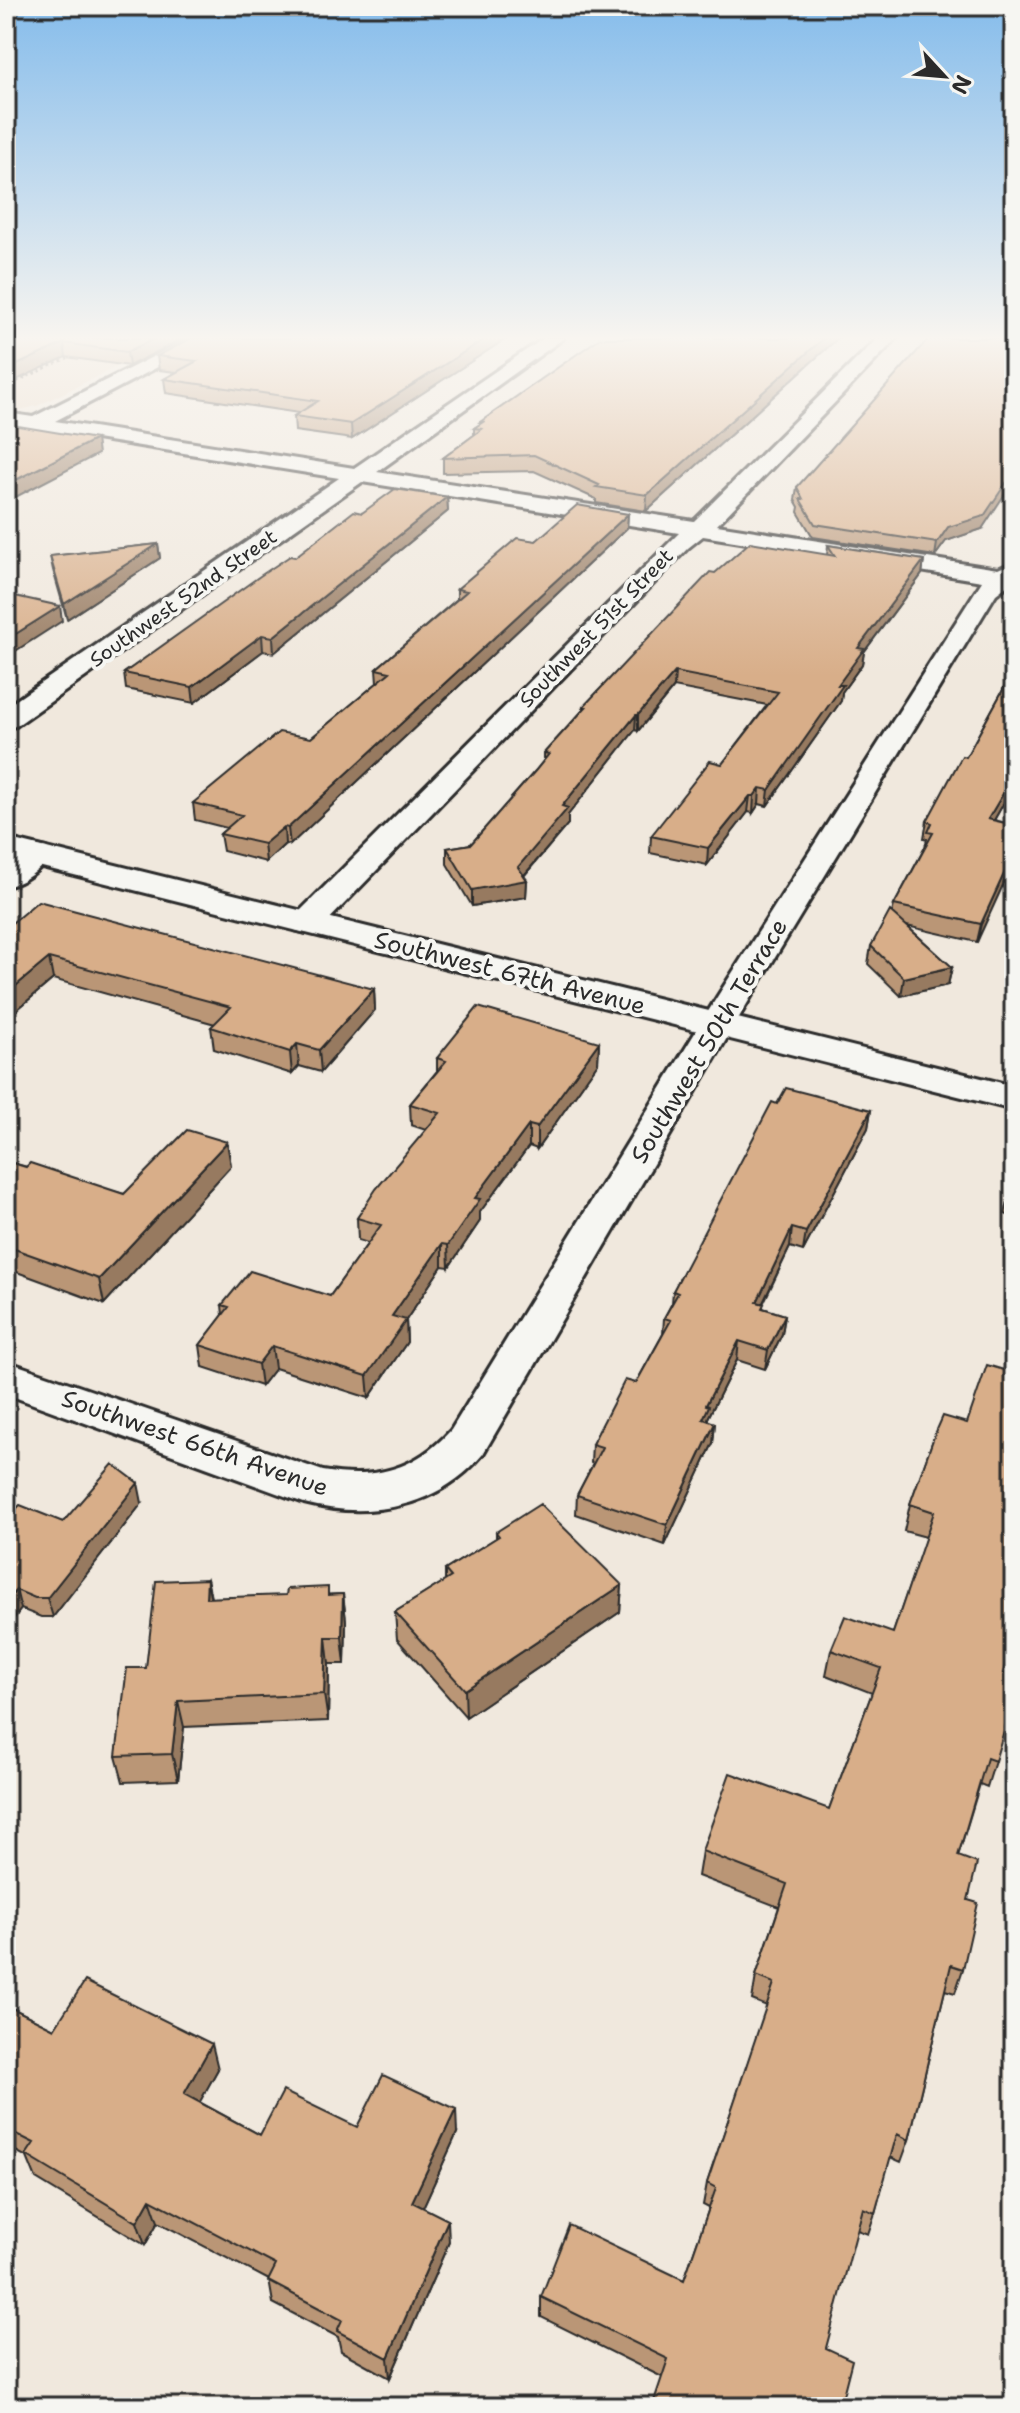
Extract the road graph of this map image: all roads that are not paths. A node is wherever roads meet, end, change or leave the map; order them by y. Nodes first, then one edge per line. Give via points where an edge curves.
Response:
1 (206, 451) edge
2 (396, 451) edge
3 (779, 451) edge
4 (361, 475) junction
5 (698, 529) junction
6 (1010, 575) edge
7 (6, 720) edge
8 (21, 851) edge
9 (6, 878) edge
10 (307, 923) junction
11 (719, 1025) junction
12 (1014, 1098) edge
13 (6, 1377) edge
14 (387, 1491) joint

1 - 4 street
2 - 4 street, Southwest 52nd Street
3 - 5 street, Southwest 51st Street
4 - 5 street
4 - 7 street, Southwest 52nd Street
5 - 6 street
5 - 10 street, Southwest 51st Street
6 - 11 street, Southwest 50th Terrace via 987,589
8 - 9 street
8 - 10 main road, Southwest 67th Avenue
10 - 11 main road, Southwest 67th Avenue
11 - 12 main road, Southwest 67th Avenue
11 - 14 street, Southwest 50th Terrace via 467,1442 427,1476
13 - 14 street, Southwest 66th Avenue via 305,1485 346,1494

